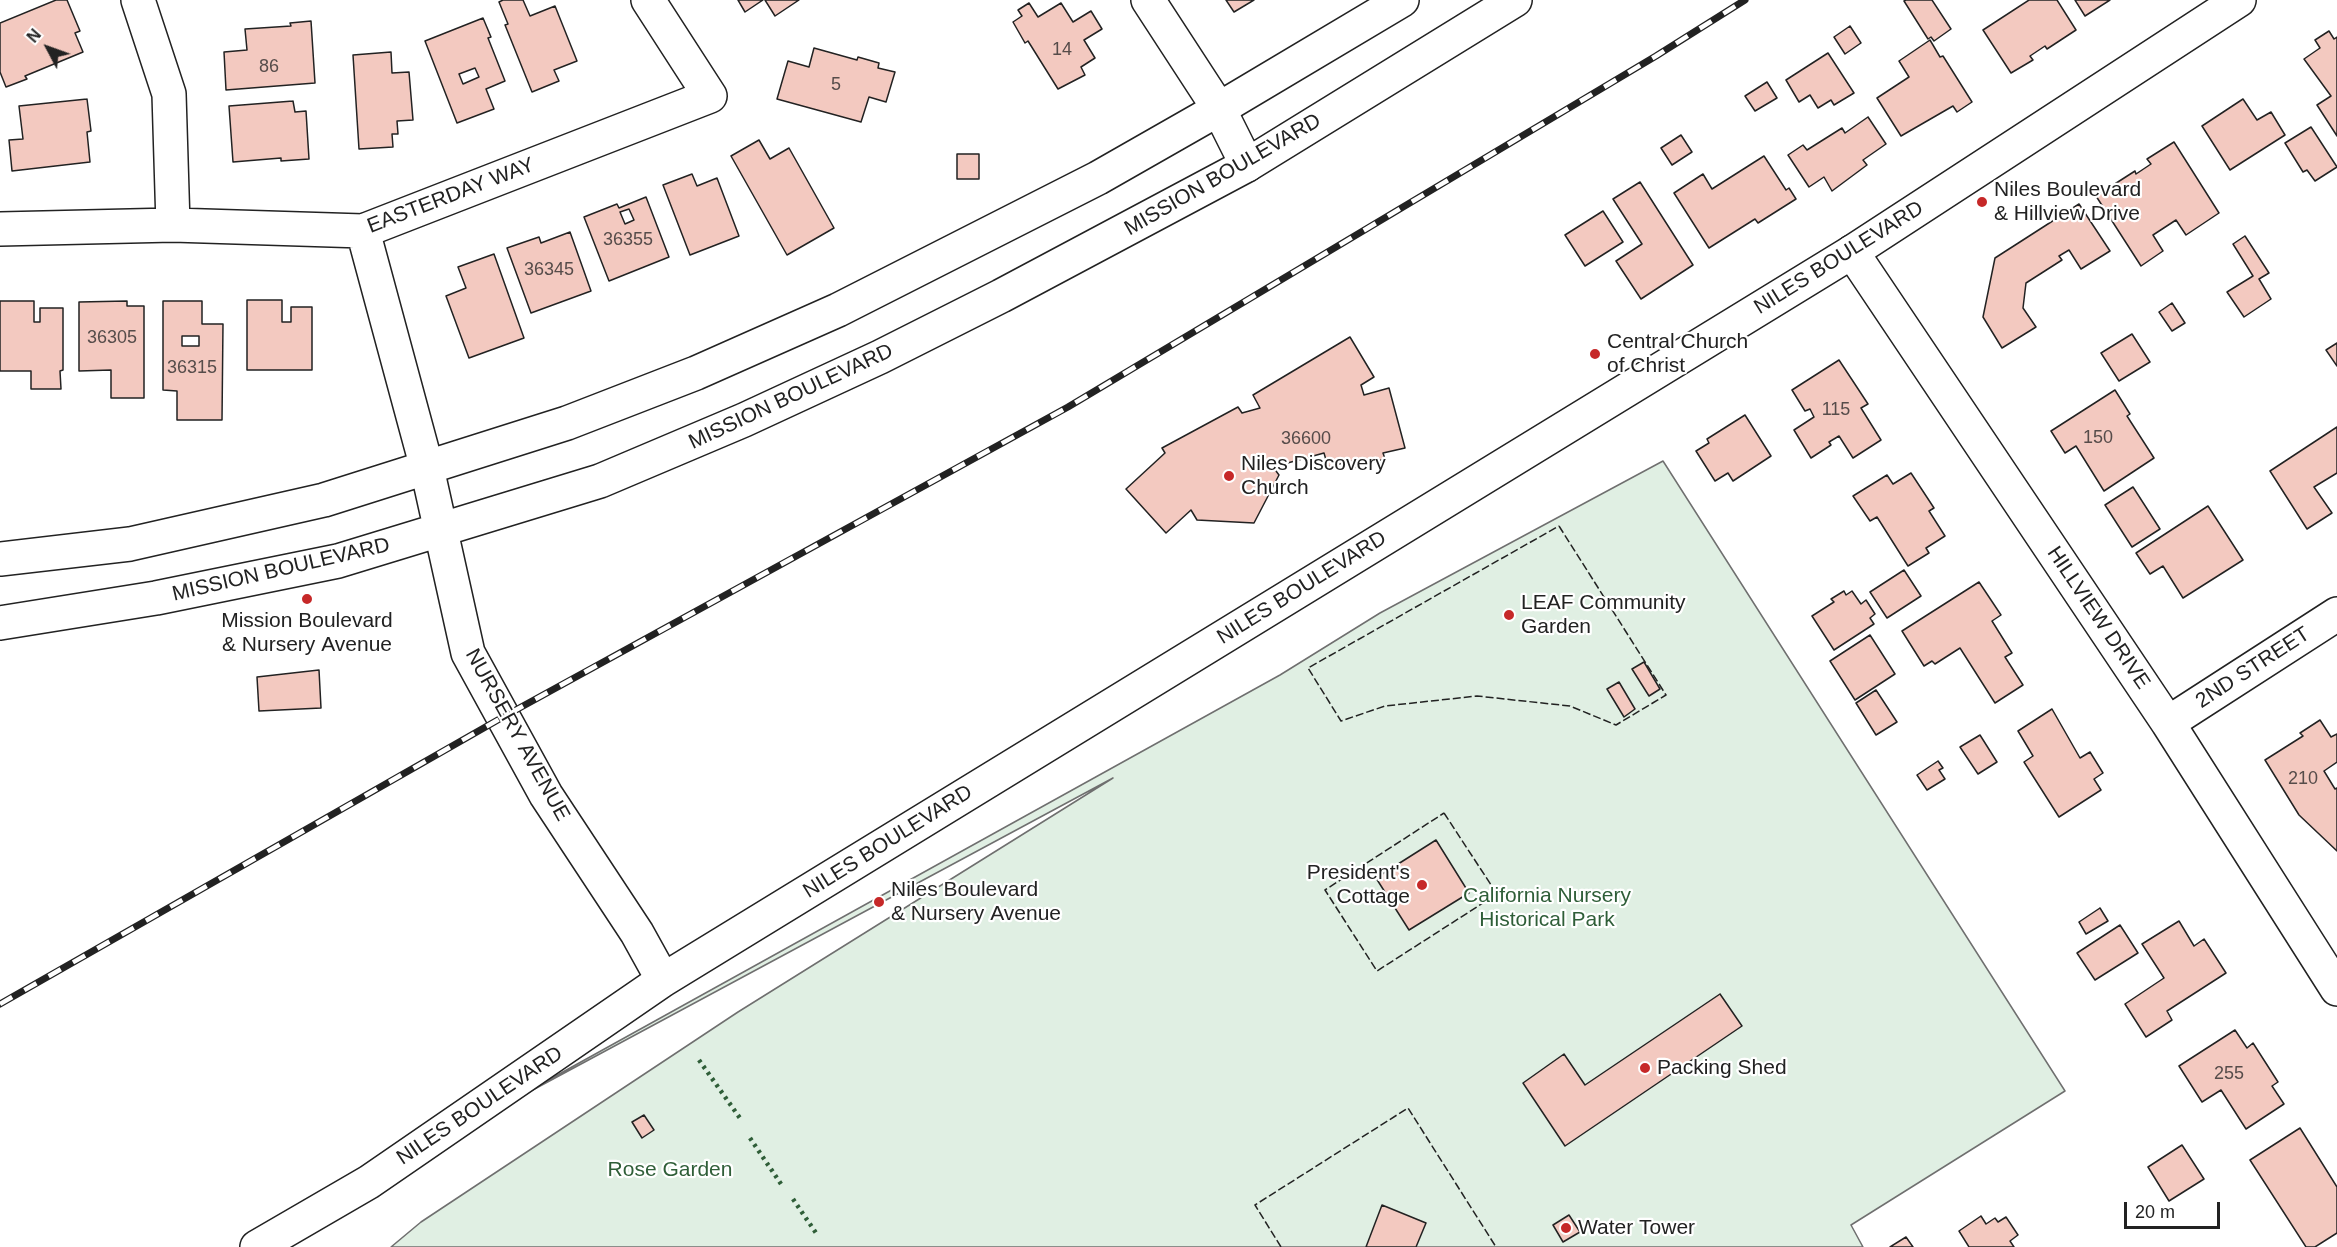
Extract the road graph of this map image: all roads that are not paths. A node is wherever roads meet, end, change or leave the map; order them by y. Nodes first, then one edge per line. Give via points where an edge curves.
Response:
1 (138, 0) edge
2 (648, 0) edge
3 (1148, 0) edge
4 (1402, 0) edge
5 (1515, 0) edge
6 (2240, 0) edge
7 (1219, 109) junction
8 (1247, 165) junction
9 (173, 225) junction
10 (0, 229) edge
11 (363, 231) junction
12 (1852, 252) junction
13 (427, 468) junction
14 (440, 531) junction
15 (0, 558) edge
16 (2337, 614) edge
17 (0, 623) edge
18 (2168, 723) junction
19 (663, 980) junction
20 (2337, 989) edge
21 (369, 1182) junction
22 (257, 1247) edge
23 (297, 1247) edge

1 - 9 main road via 169,94
2 - 11 main road, EASTERDAY WAY via 710,96
3 - 7 main road
4 - 7 main road
5 - 8 main road, MISSION BOULEVARD
6 - 12 main road, NILES BOULEVARD
7 - 8 main road
7 - 13 main road via 968,246 798,328 567,423
8 - 14 main road, MISSION BOULEVARD via 971,311 744,420 600,481
9 - 10 main road, EASTERDAY WAY
9 - 11 main road, EASTERDAY WAY
11 - 13 main road, NURSERY AVENUE
12 - 18 main road, HILLVIEW DRIVE
12 - 19 main road, NILES BOULEVARD
13 - 14 main road, NURSERY AVENUE
13 - 15 main road via 324,500 130,544
14 - 17 main road, MISSION BOULEVARD via 328,563 156,598
14 - 19 main road, NURSERY AVENUE via 468,653 546,795 637,933
16 - 18 main road, 2ND STREET
18 - 20 main road, HILLVIEW DRIVE
19 - 21 main road, NILES BOULEVARD
21 - 22 main road, NILES BOULEVARD
21 - 23 main road, NILES BOULEVARD

